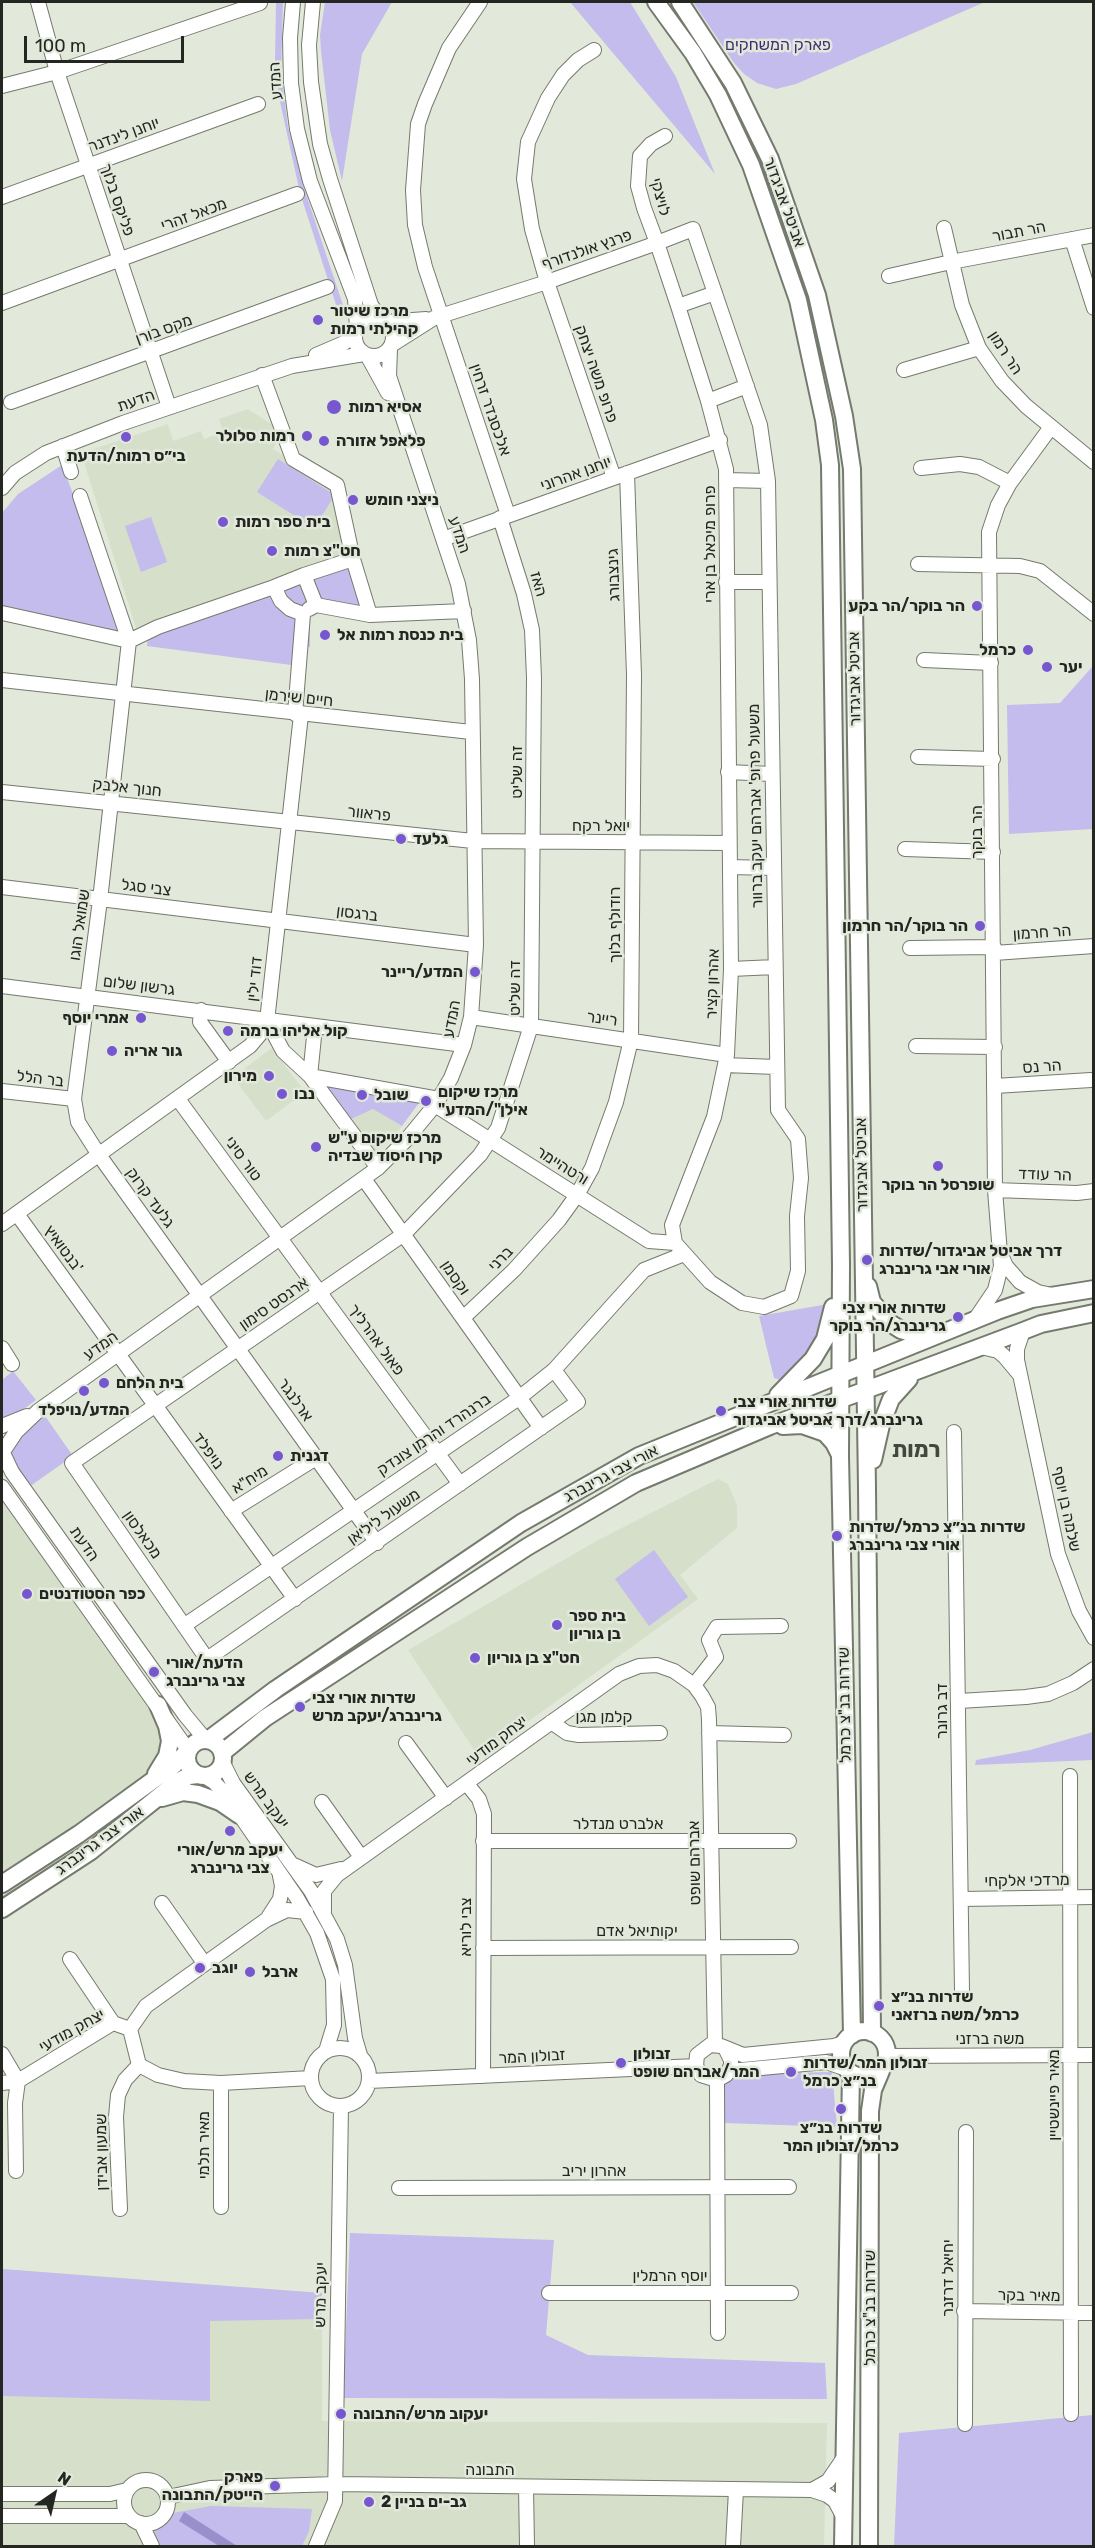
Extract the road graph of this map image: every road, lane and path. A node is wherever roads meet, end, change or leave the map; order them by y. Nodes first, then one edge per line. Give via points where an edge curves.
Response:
1 (38, 2) edge
2 (293, 2) edge
3 (313, 2) edge
4 (480, 2) edge
5 (656, 2) edge
6 (680, 2) edge
7 (260, 3) edge
8 (594, 50) dead end
9 (57, 72) junction
10 (2, 86) edge
11 (258, 104) dead end
12 (665, 136) dead end
13 (88, 166) junction
14 (297, 194) dead end
15 (2, 197) edge
16 (944, 228) dead end
17 (1094, 235) edge
18 (1072, 239) junction
19 (657, 243) junction
20 (120, 260) junction
21 (951, 262) junction
22 (889, 276) dead end
23 (547, 282) junction
24 (327, 287) dead end
25 (715, 293) junction
26 (2, 303) edge
27 (678, 306) junction
28 (1094, 308) edge
29 (438, 316) junction
30 (384, 320) junction
31 (356, 331) junction
32 (391, 347) junction
33 (979, 348) junction
34 (151, 352) junction
35 (365, 355) junction
36 (292, 366) junction
37 (904, 370) dead end
38 (262, 375) junction
39 (747, 386) junction
40 (708, 401) junction
41 (11, 402) dead end
42 (169, 407) junction
43 (1051, 428) junction
44 (409, 439) junction
45 (720, 440) junction
46 (63, 446) junction
47 (1094, 462) edge
48 (921, 468) dead end
49 (71, 472) dead end
50 (621, 475) junction
51 (726, 480) junction
52 (768, 482) junction
53 (1010, 483) junction
54 (2, 488) edge
55 (80, 495) dead end
56 (504, 517) junction
57 (443, 539) junction
58 (353, 559) junction
59 (918, 564) dead end
60 (988, 565) junction
61 (304, 575) junction
62 (726, 582) junction
63 (769, 582) junction
64 (274, 587) junction
65 (316, 605) junction
66 (464, 611) junction
67 (2, 613) edge
68 (303, 614) junction
69 (1094, 614) edge
70 (370, 615) junction
71 (129, 645) junction
72 (924, 660) dead end
73 (991, 663) junction
74 (634, 675) joint
75 (2, 680) edge
76 (123, 694) junction
77 (727, 702) joint
78 (534, 703) joint
79 (298, 714) junction
80 (471, 732) junction
81 (918, 757) dead end
82 (993, 759) junction
83 (728, 772) junction
84 (772, 774) junction
85 (2, 792) edge
86 (111, 803) junction
87 (289, 822) junction
88 (473, 841) junction
89 (533, 842) junction
90 (633, 842) junction
91 (729, 843) junction
92 (905, 849) dead end
93 (993, 852) junction
94 (729, 867) junction
95 (773, 868) junction
96 (2, 888) edge
97 (100, 900) junction
98 (278, 921) junction
99 (476, 945) junction
100 (1094, 946) edge
101 (910, 948) dead end
102 (994, 950) junction
103 (775, 967) junction
104 (731, 969) junction
105 (2, 986) edge
106 (87, 996) junction
107 (201, 1010) junction
108 (471, 1017) junction
109 (267, 1021) junction
110 (531, 1026) junction
111 (315, 1027) junction
112 (631, 1040) junction
113 (464, 1045) junction
114 (916, 1046) dead end
115 (995, 1047) junction
116 (726, 1060) junction
117 (229, 1062) junction
118 (776, 1067) junction
119 (310, 1076) junction
120 (1091, 1080) dead end
121 (995, 1086) junction
122 (2, 1090) edge
123 (178, 1099) junction
124 (74, 1100) junction
125 (437, 1102) junction
126 (490, 1141) junction
127 (99, 1155) junction
128 (378, 1168) junction
129 (364, 1179) junction
130 (996, 1190) junction
131 (1094, 1191) edge
132 (577, 1195) junction
133 (17, 1214) junction
134 (2, 1224) edge
135 (404, 1234) junction
136 (281, 1238) junction
137 (680, 1249) junction
138 (1000, 1254) junction
139 (841, 1265) junction
140 (864, 1270) junction
141 (1094, 1289) edge
142 (320, 1292) junction
143 (1053, 1295) junction
144 (200, 1296) junction
145 (1094, 1313) edge
146 (464, 1318) junction
147 (967, 1324) junction
148 (1023, 1331) junction
149 (981, 1347) junction
150 (2, 1348) edge
151 (238, 1349) junction
152 (119, 1354) junction
153 (12, 1364) dead end
154 (866, 1365) junction
155 (554, 1370) junction
156 (922, 1371) junction
157 (839, 1376) junction
158 (1022, 1382) junction
159 (866, 1392) junction
160 (519, 1398) junction
161 (840, 1400) junction
162 (771, 1402) junction
163 (155, 1406) junction
164 (38, 1411) junction
165 (2, 1426) edge
166 (770, 1426) junction
167 (542, 1428) junction
168 (954, 1432) dead end
169 (3, 1450) edge
170 (438, 1453) junction
171 (840, 1456) junction
172 (316, 1458) junction
173 (72, 1463) joint
174 (460, 1484) junction
175 (2, 1487) edge
176 (867, 1487) junction
177 (231, 1510) junction
178 (353, 1510) junction
179 (377, 1543) junction
180 (272, 1566) junction
181 (295, 1599) junction
182 (185, 1625) junction
183 (781, 1626) dead end
184 (1094, 1638) edge
185 (1094, 1669) edge
186 (674, 1671) joint
187 (694, 1685) junction
188 (959, 1701) junction
189 (158, 1705) junction
190 (551, 1722) junction
191 (660, 1733) dead end
192 (710, 1733) junction
193 (784, 1735) dead end
194 (206, 1739) junction
195 (406, 1743) dead end
196 (188, 1751) junction
197 (222, 1757) junction
198 (201, 1775) junction
199 (1070, 1776) dead end
200 (147, 1784) junction
201 (467, 1784) junction
202 (446, 1798) junction
203 (322, 1802) dead end
204 (150, 1804) junction
205 (238, 1815) junction
206 (483, 1841) junction
207 (711, 1841) junction
208 (789, 1841) dead end
209 (361, 1857) junction
210 (289, 1860) junction
211 (346, 1867) junction
212 (278, 1871) junction
213 (2, 1884) edge
214 (1070, 1897) junction
215 (1094, 1897) edge
216 (961, 1899) junction
217 (162, 1903) dead end
218 (2, 1909) edge
219 (306, 1912) junction
220 (324, 1912) junction
221 (266, 1920) junction
222 (713, 1947) junction
223 (791, 1947) dead end
224 (483, 1948) junction
225 (70, 1959) dead end
226 (204, 1963) junction
227 (962, 1990) dead end
228 (113, 2023) junction
229 (130, 2029) junction
230 (872, 2032) junction
231 (848, 2039) junction
232 (721, 2047) junction
233 (326, 2051) junction
234 (2, 2054) edge
235 (360, 2055) junction
236 (1070, 2055) junction
237 (1094, 2055) edge
238 (139, 2064) junction
239 (884, 2064) junction
240 (696, 2066) junction
241 (729, 2071) junction
242 (849, 2071) junction
243 (483, 2076) junction
244 (311, 2078) junction
245 (717, 2080) junction
246 (18, 2081) junction
247 (369, 2081) junction
248 (2, 2083) edge
249 (221, 2083) junction
250 (342, 2106) junction
251 (966, 2132) dead end
252 (16, 2171) dead end
253 (717, 2187) junction
254 (789, 2187) dead end
255 (399, 2188) dead end
256 (221, 2207) dead end
257 (120, 2209) dead end
258 (549, 2293) dead end
259 (718, 2293) junction
260 (791, 2293) dead end
261 (964, 2311) junction
262 (1071, 2313) junction
263 (1094, 2313) edge
264 (718, 2333) dead end
265 (1071, 2414) dead end
266 (965, 2424) dead end
267 (843, 2460) junction
268 (336, 2484) junction
269 (526, 2487) junction
270 (127, 2490) junction
271 (735, 2490) junction
272 (812, 2490) junction
273 (2, 2494) edge
274 (168, 2497) junction
275 (2, 2516) edge
276 (843, 2516) junction
277 (135, 2520) junction
278 (152, 2547) edge
279 (316, 2547) edge
280 (527, 2547) edge
281 (733, 2547) edge
282 (843, 2547) edge
283 (869, 2547) edge

1 - 9 street, פליקס בלוך
2 - 31 street, המדע via 291,83 297,129 310,181 355,299
3 - 30 street via 310,82 320,144 371,305
4 - 29 street, אלכסנדר זרחין via 449,48 418,124 413,190 416,225
5 - 139 main road, אביטל אביגדור via 718,95 751,165 798,300 824,420 830,465
6 - 140 main road, אביטל אביגדור via 733,83 770,159 817,296 852,469
7 - 9 street
8 - 23 street, פרופ משה יצחק via 563,75 528,142 524,179 527,203
9 - 10 street
9 - 13 street, פליקס בלוך
11 - 13 street, יוחנן לינדנר
12 - 19 street, לויצקי via 640,156 637,171 638,186
13 - 15 street, יוחנן לינדנר
13 - 20 street, פליקס בלוך
14 - 20 street, מכאל זהרי
16 - 21 street, הר רמון
17 - 18 street, הר תבור
18 - 21 street, הר תבור
18 - 28 street
19 - 23 street, פרנץ אולנדורף
19 - 25 street, משעול פרופ' אברהם יעקב ברוור via 693,230
19 - 27 street, פרנץ אולנדורף
20 - 26 street, מכאל זהרי
20 - 34 street, פליקס בלוך
21 - 22 street, הר תבור
21 - 33 street, הר רמון
23 - 29 street, פרנץ אולנדורף
23 - 50 street, פרופ משה יצחק
24 - 34 street, מקס בורן
25 - 27 street
25 - 39 street, משעול פרופ' אברהם יעקב ברוור
27 - 40 street, פרנץ אולנדורף
29 - 30 street, פרנץ אולנדורף
29 - 32 street, פרנץ אולנדורף
29 - 56 street, אלכסנדר זרחין
30 - 31 street via 370,318
30 - 32 street via 392,330
31 - 35 street via 356,345
31 - 36 street, הדעת via 344,343
32 - 35 street via 382,356
32 - 44 street, המדע via 389,375
33 - 37 street
33 - 43 street, הר רמון via 1002,381
34 - 41 street, מקס בורן
34 - 42 street, פליקס בלוך
35 - 36 street, הדעת
35 - 44 street, המדע
36 - 38 street, הדעת
38 - 42 street, הדעת
38 - 58 street via 293,459 337,485
39 - 40 street
39 - 52 street, משעול פרופ' אברהם יעקב ברוור via 760,425
40 - 45 street, פרנץ אולנדורף
42 - 46 street, הדעת
43 - 47 street, הר רמון
43 - 53 street, הר בוקר
44 - 57 street, המדע
45 - 50 street, יוחנן אהרוני
45 - 51 street, פרופ מיכאל בן ארי
46 - 49 street
46 - 54 street, הדעת via 28,463
48 - 53 street via 969,465
50 - 56 street, יוחנן אהרוני
50 - 74 street, גינצבורג
51 - 52 street
51 - 62 street, פרופ מיכאל בן ארי
52 - 63 street, משעול פרופ' אברהם יעקב ברוור
53 - 60 street, הר בוקר via 989,532
55 - 71 street
56 - 57 street, יוחנן אהרוני
56 - 78 street, האז via 532,630
57 - 66 street, המדע
58 - 61 street
58 - 70 street
59 - 60 street
60 - 69 street via 1020,566 1041,572
60 - 73 street, הר בוקר
61 - 64 street
61 - 65 street
62 - 63 street
62 - 77 street, פרופ מיכאל בן ארי
63 - 84 street, משעול פרופ' אברהם יעקב ברוור
64 - 68 street via 280,600
64 - 71 street via 158,627
65 - 68 street
65 - 70 street
66 - 70 street
66 - 80 street, המדע via 472,680
67 - 71 street
68 - 79 street, דוד ילין
71 - 76 street, שמואל הוגו
72 - 73 street
73 - 82 street, הר בוקר
74 - 90 street, רודולף בלוך
75 - 76 street, חיים שירמן
76 - 79 street, חיים שירמן
76 - 86 street, שמואל הוגו
77 - 83 street, אהרון קציר
78 - 89 street, זה שליט
79 - 80 street, חיים שירמן
79 - 87 street, דוד ילין
80 - 88 street, המדע
81 - 82 street
82 - 93 street, הר בוקר
83 - 84 street
83 - 91 street, אהרון קציר
84 - 95 street, משעול פרופ' אברהם יעקב ברוור
85 - 86 street, חנוך אלבק
86 - 87 street, חנוך אלבק
86 - 97 street, שמואל הוגו
87 - 88 street, פראוור
87 - 98 street, דוד ילין
88 - 89 street, יואל רקח
88 - 99 street, המדע
89 - 90 street, יואל רקח
89 - 110 street, דה שליט
90 - 91 street, יואל רקח
90 - 112 street, רודולף בלוך
91 - 94 street, אהרון קציר
92 - 93 street
93 - 102 street, הר בוקר
94 - 95 street
94 - 104 street, אהרון קציר
95 - 103 street, משעול פרופ' אברהם יעקב ברוור
96 - 97 street, צבי סגל
97 - 98 street, צבי סגל
97 - 106 street, שמואל הוגו
98 - 99 street, ברגסון
98 - 109 street, דוד ילין
99 - 108 street, המדע
100 - 102 street, הר חרמון
101 - 102 street, הר חרמון
102 - 115 street, הר בוקר
103 - 104 street
103 - 118 street, משעול פרופ' אברהם יעקב ברוור
104 - 116 street, אהרון קציר
105 - 106 street, גרשון שלום
106 - 107 street, גרשון שלום
106 - 124 street, שמואל הוגו
107 - 109 street, גרשון שלום
107 - 117 street via 200,1022
108 - 110 street, ריינר
108 - 113 street, המדע
109 - 111 street, גרשון שלום
109 - 117 street, דוד ילין via 250,1046
109 - 119 street via 283,1051
110 - 112 street, ריינר
110 - 126 street, דה שליט via 498,1128
111 - 113 street, גרשון שלום
111 - 119 street
112 - 116 street, ריינר
112 - 132 street, רודולף בלוך via 616,1102 592,1168
113 - 125 street, המדע
114 - 115 street
115 - 121 street, הר בוקר
116 - 118 street, ריינר
116 - 137 street, אהרון קציר via 714,1117 672,1225
117 - 123 street, דוד ילין
118 - 137 street, משעול פרופ' אברהם יעקב ברוור via 778,1110 798,1139 801,1178 798,1271 791,1296 764,1307 742,1303 710,1282
119 - 125 street
119 - 128 street
120 - 121 street, הר נס
121 - 130 street, הר בוקר
122 - 124 street, בר הלל
123 - 127 street, דוד ילין
123 - 136 street, טור סיני
124 - 127 street, שמואל הוגו via 78,1122
125 - 126 street, ורטהיימר
125 - 128 street, המדע
126 - 132 street, ורטהיימר
126 - 135 street, ארנסט סימון
127 - 133 street, דוד ילין
127 - 144 street, גלעד קרוק
128 - 129 street, המדע
129 - 135 street, וקסמן
129 - 136 street, המדע
130 - 131 street, הר עודד
130 - 138 street, הר בוקר
132 - 137 street, ורטהיימר via 649,1241
132 - 146 street, ברני via 560,1220
133 - 134 street, דוד ילין
133 - 152 street, בנטואיץ'
135 - 142 street, ארנסט סימון
135 - 146 street, וקסמן
136 - 142 street, טור סיני
136 - 144 street, המדע
137 - 155 street, ברנהרד והרמן צונדק via 644,1270
138 - 143 street via 1020,1282
138 - 147 street, הר בוקר via 995,1290
139 - 157 main road, אביטל אביגדור
139 - 162 main road via 825,1339 803,1371
140 - 147 main road via 872,1302 882,1316 901,1330 932,1334
140 - 154 main road, אביטל אביגדור
141 - 143 main road, אורי צבי גרינברג
142 - 151 street, ארנסט סימון
142 - 170 street, פאול אהרליך
143 - 147 main road, אורי צבי גרינברג
144 - 151 street, ארלנגר
144 - 152 street, המדע
145 - 148 main road, אורי צבי גרינברג
146 - 160 street, וקסמן
147 - 154 main road, אורי צבי גרינברג
148 - 149 main road, אורי צבי גרינברג
148 - 158 street, שלמה בן יוסף via 1017,1349
149 - 156 main road, אורי צבי גרינברג
149 - 158 street, שלמה בן יוסף via 1004,1356
150 - 153 street
151 - 163 street, ארנסט סימון
151 - 172 street, ארלנגר
152 - 163 street, נויפלד
152 - 164 street, המדע
154 - 157 main road, אורי צבי גרינברג
154 - 159 main road, אביטל אביגדור
155 - 160 street, ברנהרד והרמן צונדק
155 - 167 street, משעול ליליאן via 578,1402
156 - 159 main road, אורי צבי גרינברג
156 - 176 main road via 906,1381 891,1399
157 - 161 main road, שדרות בנ"צ כרמל
157 - 162 main road, אורי צבי גרינברג
158 - 184 street, שלמה בן יוסף via 1058,1554 1079,1611
159 - 161 main road, אורי צבי גרינברג
159 - 176 main road, שדרות בנ"צ כרמל
160 - 167 street, וקסמן
160 - 170 street, ברנהרד והרמן צונדק
161 - 166 main road, אורי צבי גרינברג
161 - 171 main road, שדרות בנ"צ כרמל
162 - 194 main road, אורי צבי גרינברג via 639,1456 521,1523
163 - 173 street, ארנסט סימון
163 - 177 street, נויפלד
164 - 165 street, המדע
164 - 169 street, המדע
166 - 171 main road via 815,1428 834,1443
166 - 197 main road, אורי צבי גרינברג via 636,1483 527,1546 265,1718
167 - 174 street, משעול ליליאן
168 - 188 street, דב גרונר
169 - 194 street, הדעת via 12,1472
170 - 174 street, פאול אהרליך
170 - 178 street, ברנהרד והרמן צונדק
171 - 231 main road, שדרות בנ"צ כרמל
172 - 177 street, מיח"א
172 - 178 street, ארלנגר
173 - 182 street, מכאלסון
174 - 179 street, משעול ליליאן
175 - 189 street, הדעת
176 - 230 main road, שדרות בנ"צ כרמל
177 - 180 street, נויפלד
178 - 179 street, ארלנגר
178 - 180 street, ברנהרד והרמן צונדק
179 - 181 street, משעול ליליאן
180 - 181 street, נויפלד
180 - 182 street, ברנהרד והרמן צונדק
181 - 182 street, משעול ליליאן via 207,1659
183 - 187 street via 717,1627 709,1640 716,1657
185 - 188 street via 1048,1694
186 - 187 street, אברהם שופט
186 - 190 street, יצחק מודעי via 657,1665 639,1666 619,1674
187 - 192 street, אברהם שופט via 708,1707
188 - 216 street, דב גרונר
189 - 196 street, הדעת
189 - 200 main road via 167,1726 169,1747 164,1764
190 - 191 street, קלמן מגן via 567,1733 579,1735
190 - 201 street, יצחק מודעי
192 - 193 street
192 - 207 street, אברהם שופט
194 - 196 main road via 195,1742
194 - 197 main road via 217,1744
195 - 202 street
196 - 198 main road via 189,1768
196 - 200 main road, אורי צבי גרינברג
197 - 198 main road via 214,1774
197 - 210 street, יעקב מרש via 233,1783
198 - 204 main road, אורי צבי גרינברג via 182,1778
198 - 205 street, יעקב מרש via 218,1786
199 - 214 street, מאיר פיינשטיין
200 - 213 main road, אורי צבי גרינברג
201 - 202 street, יצחק מודעי
201 - 206 street, צבי לוריא via 479,1799 484,1814
202 - 209 street, יצחק מודעי
203 - 209 street
204 - 205 main road via 176,1794 198,1794 220,1802
204 - 218 main road, אורי צבי גרינברג via 91,1851
205 - 212 street, יעקב מרש
206 - 207 street, אלברט מנדלר
206 - 224 street, צבי לוריא
207 - 208 street, אלברט מנדלר
207 - 222 street, אברהם שופט
209 - 211 street, יצחק מודעי
210 - 211 street, יצחק מודעי via 316,1875
210 - 220 street, יעקב מרש
211 - 220 street, יצחק מודעי via 324,1891
212 - 219 street, יעקב מרש
212 - 221 street, יצחק מודעי via 280,1899
214 - 215 street, מרדכי אלקחי
214 - 216 street, מרדכי אלקחי
214 - 236 street, מאיר פיינשטיין
216 - 227 street, דב גרונר
217 - 226 street
219 - 221 street, יצחק מודעי via 287,1910
219 - 233 street, יעקב מרש via 327,1954 333,1979 334,2025
220 - 235 street, יעקב מרש via 345,1965
221 - 226 street, יצחק מודעי
222 - 223 street, יקותיאל אדם
222 - 224 street, יקותיאל אדם
222 - 232 street, אברהם שופט
224 - 243 street, צבי לוריא
225 - 228 street
226 - 229 street, יצחק מודעי via 146,2006
228 - 229 street, יצחק מודעי
228 - 246 street, יצחק מודעי
229 - 238 street
230 - 231 main road
230 - 239 main road via 884,2042
231 - 232 street via 834,2046 743,2055
231 - 242 main road via 841,2057
232 - 240 street via 700,2051
232 - 241 street via 731,2060
233 - 235 street via 344,2048
233 - 244 street via 315,2063
234 - 246 street
235 - 247 street via 366,2063
236 - 237 street, משה ברזני
236 - 239 street, משה ברזני
236 - 262 street, מאיר פיינשטיין
238 - 249 street via 158,2075
238 - 257 street, שמעון אבידן via 118,2094
239 - 242 main road via 869,2077
239 - 283 main road, שדרות בנ"צ כרמל via 873,2090 870,2111
240 - 243 street, זבולון המר
240 - 245 street via 706,2079
241 - 242 street via 826,2062
241 - 245 street
242 - 267 main road, שדרות בנ"צ כרמל
243 - 247 street, זבולון המר
244 - 249 street
244 - 250 street via 324,2101
245 - 253 street
246 - 248 street, יצחק מודעי
246 - 252 street
247 - 250 street via 363,2096
249 - 256 street, מאיר תלמי
250 - 268 street, יעקב מרש
251 - 261 street, יחיאל דרזנר
253 - 254 street, אהרון יריב
253 - 255 street, אהרון יריב
253 - 259 street
258 - 259 street, יוסף הרמלין
259 - 260 street, יוסף הרמלין
259 - 264 street
261 - 262 street, מאיר בקר
261 - 266 street, יחיאל דרזנר
262 - 263 street, מאיר בקר
262 - 265 street, מאיר פיינשטיין
267 - 272 street via 828,2481
267 - 276 main road, שדרות בנ"צ כרמל
268 - 269 street, התבונה
268 - 274 street, התבונה via 210,2488
268 - 279 street, יעקב מרש via 335,2501
269 - 271 street, התבונה
269 - 280 street
270 - 273 street via 110,2494
270 - 274 street via 134,2482 147,2479 161,2484
270 - 277 street via 124,2503
271 - 272 street, התבונה
271 - 281 street
272 - 276 street via 835,2501
274 - 277 street via 169,2505 162,2518 156,2522
275 - 277 street
276 - 282 main road, שדרות בנ"צ כרמל
277 - 278 street

